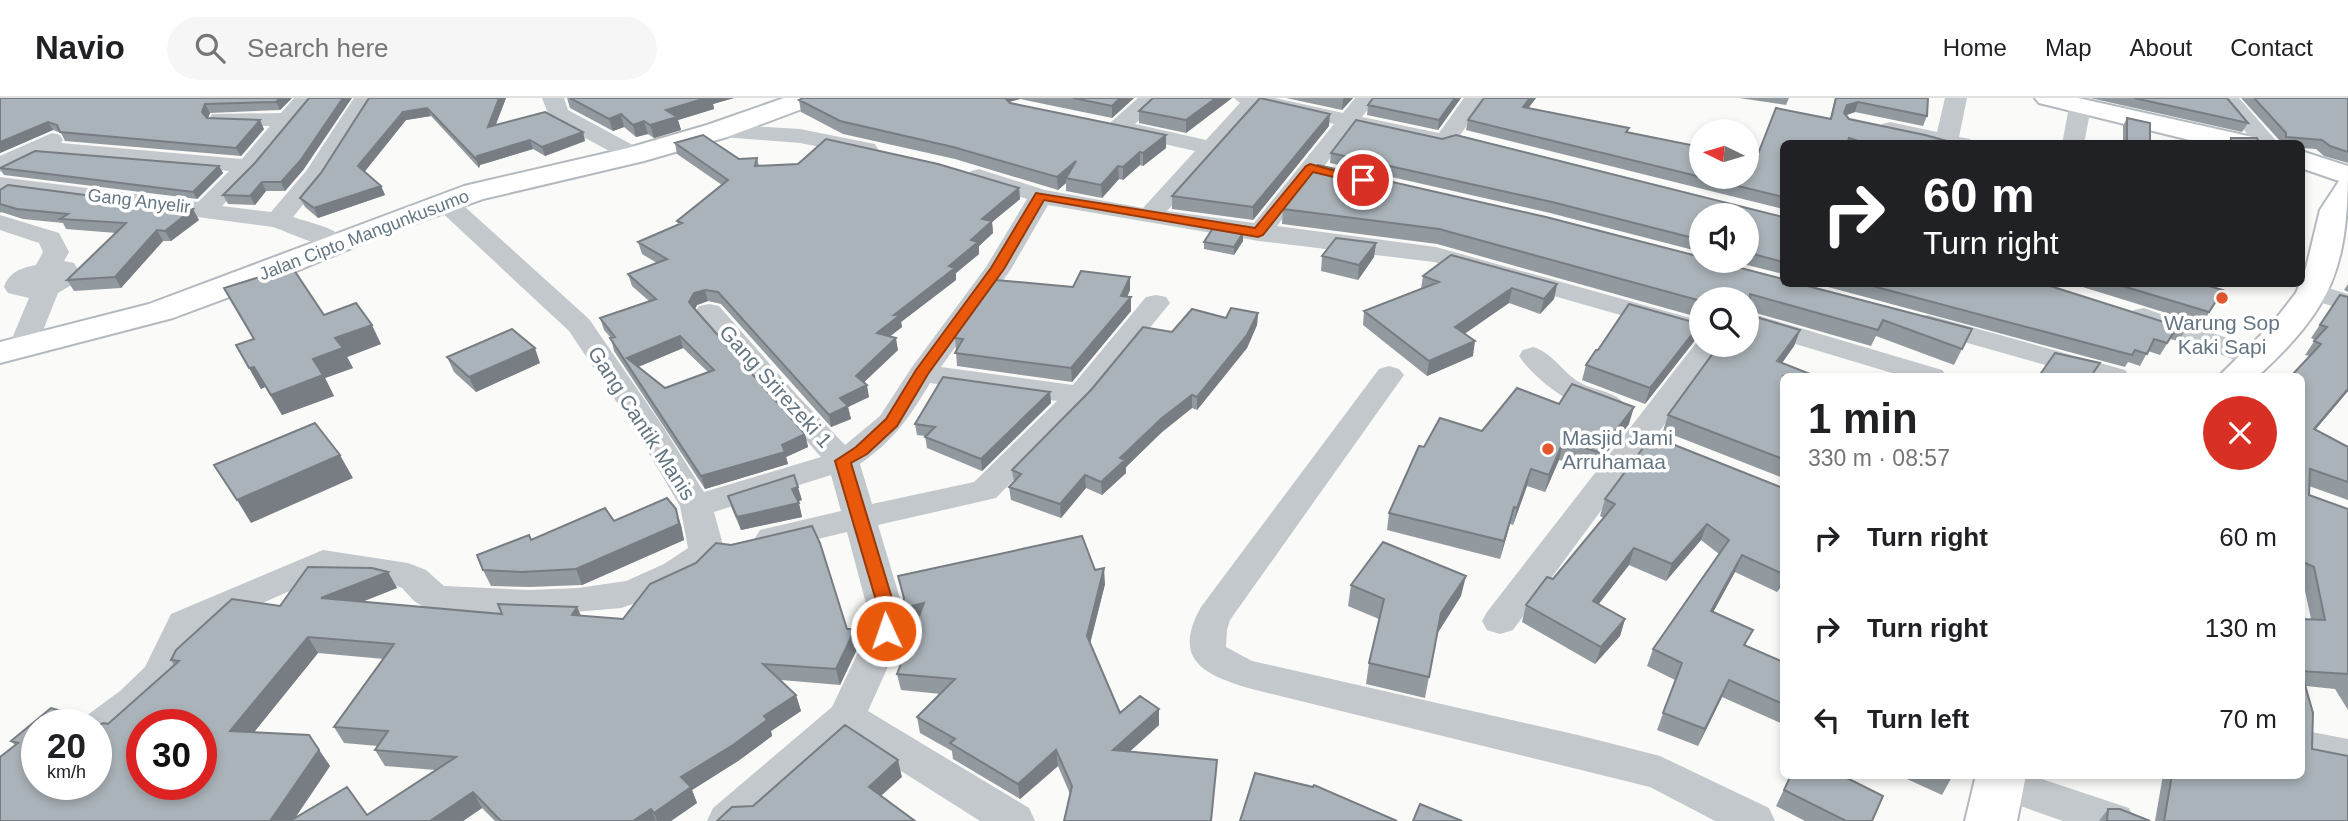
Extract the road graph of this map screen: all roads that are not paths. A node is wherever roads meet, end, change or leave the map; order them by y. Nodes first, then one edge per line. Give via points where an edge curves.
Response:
1 (305, 98) edge
2 (365, 98) edge
3 (553, 98) edge
4 (809, 98) edge
5 (1151, 98) edge
6 (1366, 98) edge
7 (1475, 98) edge
8 (1956, 98) edge
9 (2048, 98) edge
10 (2228, 98) edge
11 (1252, 99) edge
12 (2080, 107) junction
13 (220, 119) edge
14 (287, 120) junction
15 (1349, 120) junction
16 (1094, 122) edge
17 (1868, 124) edge
18 (1119, 127) junction
19 (73, 130) edge
20 (717, 131) junction
21 (1449, 135) junction
22 (1950, 140) edge
23 (1955, 140) edge
24 (2074, 140) edge
25 (2229, 140) edge
26 (2265, 140) edge
27 (1475, 142) edge
28 (36, 148) junction
29 (1211, 148) junction
30 (894, 154) edge
31 (634, 155) junction
32 (2305, 160) edge
33 (0, 165) edge
34 (247, 166) junction
35 (1310, 168) junction
36 (956, 170) edge
37 (1337, 174) edge
38 (2348, 174) edge
39 (0, 184) edge
40 (2348, 188) edge
41 (1041, 196) junction
42 (445, 202) junction
43 (205, 209) junction
44 (1149, 216) junction
45 (278, 220) junction
46 (0, 222) edge
47 (1258, 233) junction
48 (335, 243) junction
49 (2310, 284) edge
50 (1156, 303) dead end
51 (2348, 303) edge
52 (2116, 307) edge
53 (709, 312) dead end
54 (1905, 317) edge
55 (1759, 324) edge
56 (1689, 327) edge
57 (7, 347) edge
58 (1533, 356) dead end
59 (1701, 357) edge
60 (2247, 368) edge
61 (922, 373) junction
62 (1923, 373) edge
63 (2104, 373) edge
64 (1389, 375) dead end
65 (1080, 395) junction
66 (1646, 427) junction
67 (1675, 448) edge
68 (843, 461) junction
69 (696, 506) junction
70 (861, 520) junction
71 (729, 544) junction
72 (1500, 621) dead end
73 (112, 717) edge
74 (846, 717) junction
75 (2305, 747) edge
76 (2348, 755) edge
77 (1997, 793) edge
78 (1008, 819) edge
79 (728, 821) edge
80 (1754, 821) edge
81 (2114, 821) edge

1 - 14 street
2 - 45 street via 315,175
3 - 31 street via 558,114
4 - 20 street, Jalan Cipto Mangunkusumo
5 - 18 street
6 - 15 street
7 - 21 street
8 - 23 street
9 - 12 street
10 - 26 street
11 - 15 street
11 - 29 street
12 - 24 street
12 - 25 street
13 - 14 street
14 - 34 street
15 - 21 street via 1437,140
15 - 35 street
16 - 18 street
17 - 22 street
18 - 29 street
19 - 28 street
20 - 30 street via 812,138
20 - 31 street, Jalan Cipto Mangunkusumo
21 - 27 street
28 - 33 street
28 - 34 street
29 - 44 street
31 - 42 street, Jalan Cipto Mangunkusumo
32 - 38 street
34 - 43 street
35 - 37 street
35 - 47 street
36 - 41 street
39 - 43 street, Gang Anyelir
40 - 49 street via 2331,218
41 - 44 street
41 - 61 street via 998,269
42 - 48 street, Jalan Cipto Mangunkusumo
42 - 69 street, Gang Cantik Manis via 579,326
43 - 45 street, Gang Anyelir
44 - 47 street
45 - 48 street, Gang Anyelir
46 - 57 street via 50,239 55,252
47 - 56 street via 1436,255
48 - 57 street, Jalan Cipto Mangunkusumo via 161,311
49 - 51 street
49 - 60 street via 2292,321
50 - 65 street
52 - 60 street via 2182,329
53 - 68 street, Gang Srirezeki 1
54 - 63 street
55 - 62 street
58 - 66 street via 1569,389
59 - 66 street
61 - 65 street
61 - 68 street via 891,422
64 - 80 street via 1214,616 1205,643 1210,654 1227,667 1252,675 1660,773
65 - 70 street via 985,490
66 - 67 street
66 - 72 street
68 - 69 street
68 - 70 street
69 - 71 street, Gang Cantik Manis
70 - 71 street
70 - 74 street via 887,623
71 - 73 street via 636,590 542,601 436,598 414,579 396,572 323,562 184,623 177,629 171,656 156,682
74 - 78 street
74 - 79 street
75 - 76 street
77 - 81 street

